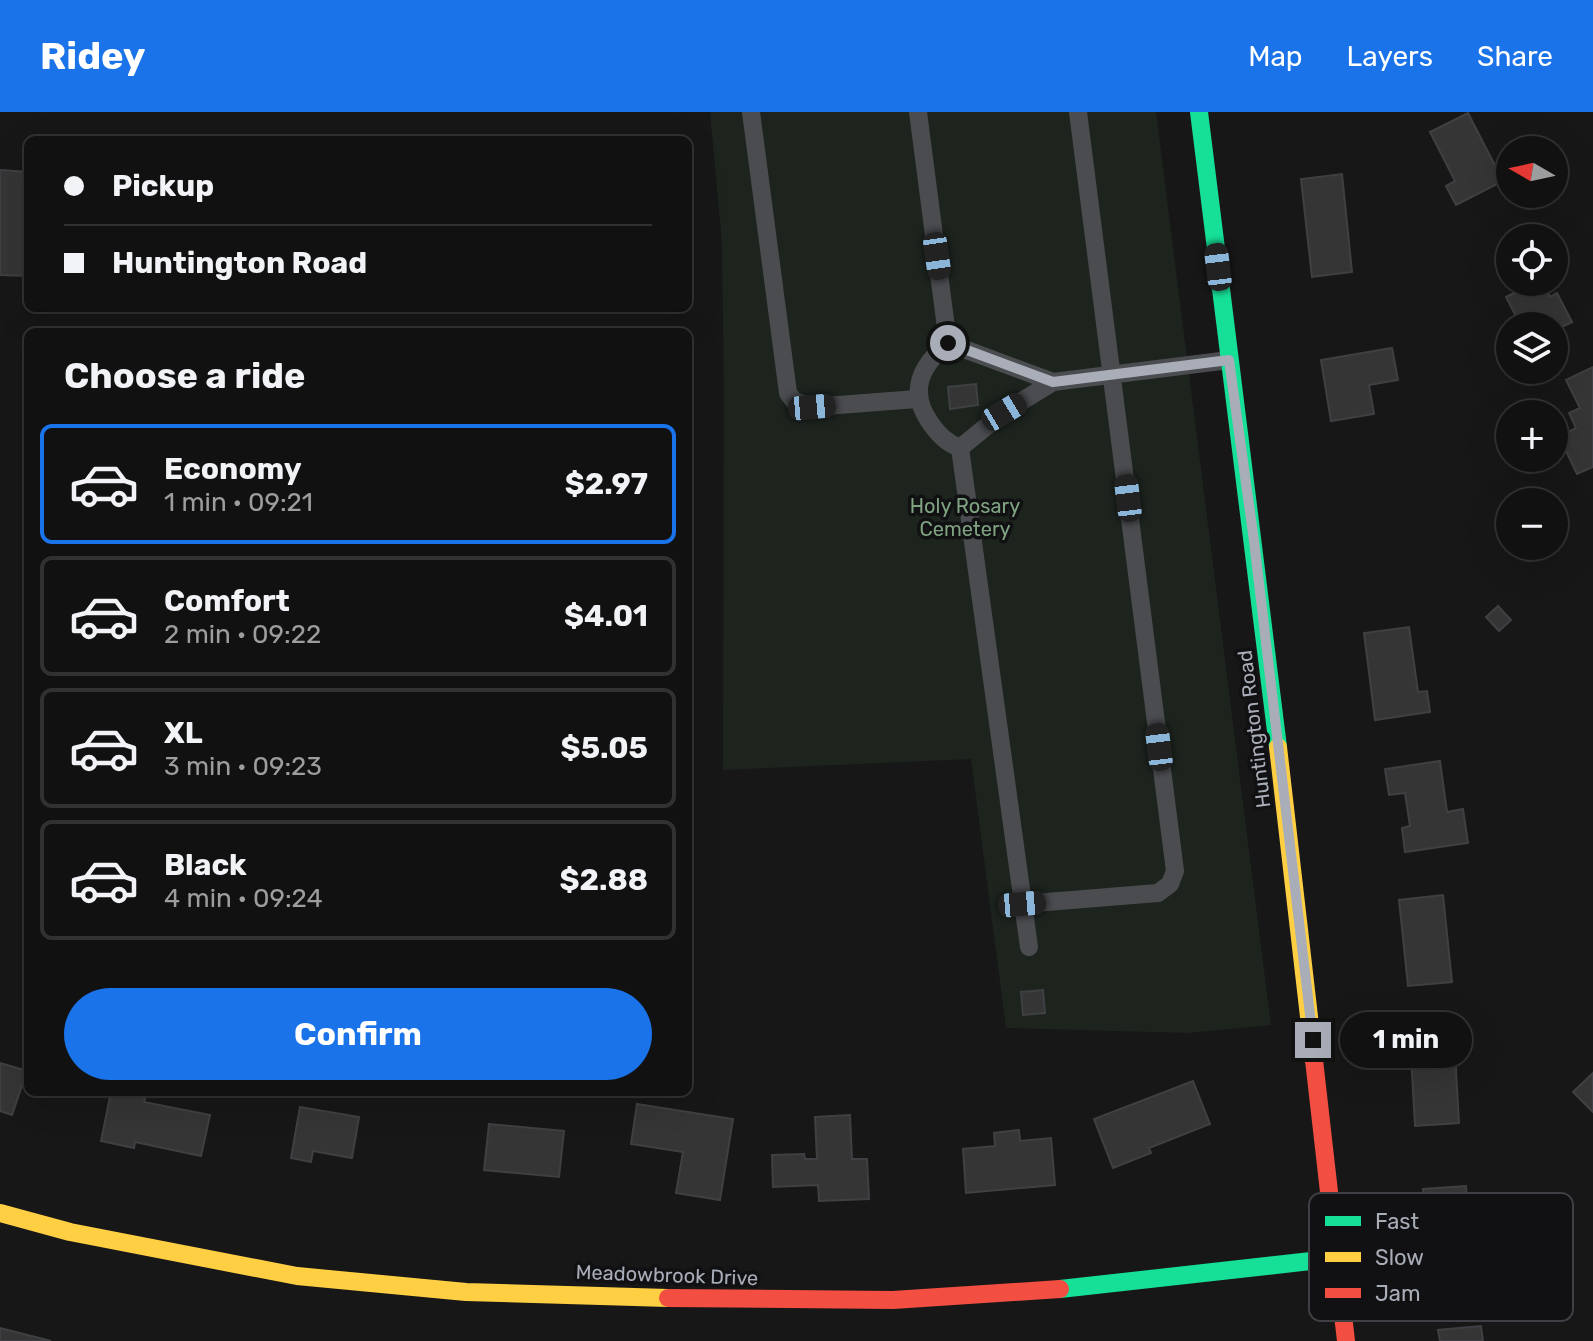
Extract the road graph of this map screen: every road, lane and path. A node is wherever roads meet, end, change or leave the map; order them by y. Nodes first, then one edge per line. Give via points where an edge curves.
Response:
1 (751, 112) edge
2 (918, 112) edge
3 (1078, 112) edge
4 (1199, 112) edge
5 (948, 343) junction
6 (1229, 360) junction
7 (1113, 374) junction
8 (1053, 382) junction
9 (917, 399) junction
10 (960, 448) junction
11 (1022, 904) junction
12 (1029, 947) dead end
13 (1330, 1193) edge
14 (0, 1213) edge
15 (1309, 1261) edge
16 (1344, 1321) edge
17 (1346, 1341) edge

1 - 9 lane via 788,393 812,407
2 - 5 lane
3 - 7 lane
4 - 6 street, Huntington Road
5 - 8 lane
5 - 9 lane via 926,366
6 - 7 lane
6 - 13 street, Huntington Road
7 - 8 lane
7 - 11 lane via 1175,871 1158,893
8 - 10 lane
9 - 10 lane via 939,435
10 - 11 lane
11 - 12 lane
14 - 15 street, Meadowbrook Drive via 70,1232 297,1276 466,1292 893,1300
16 - 17 street, Huntington Road

